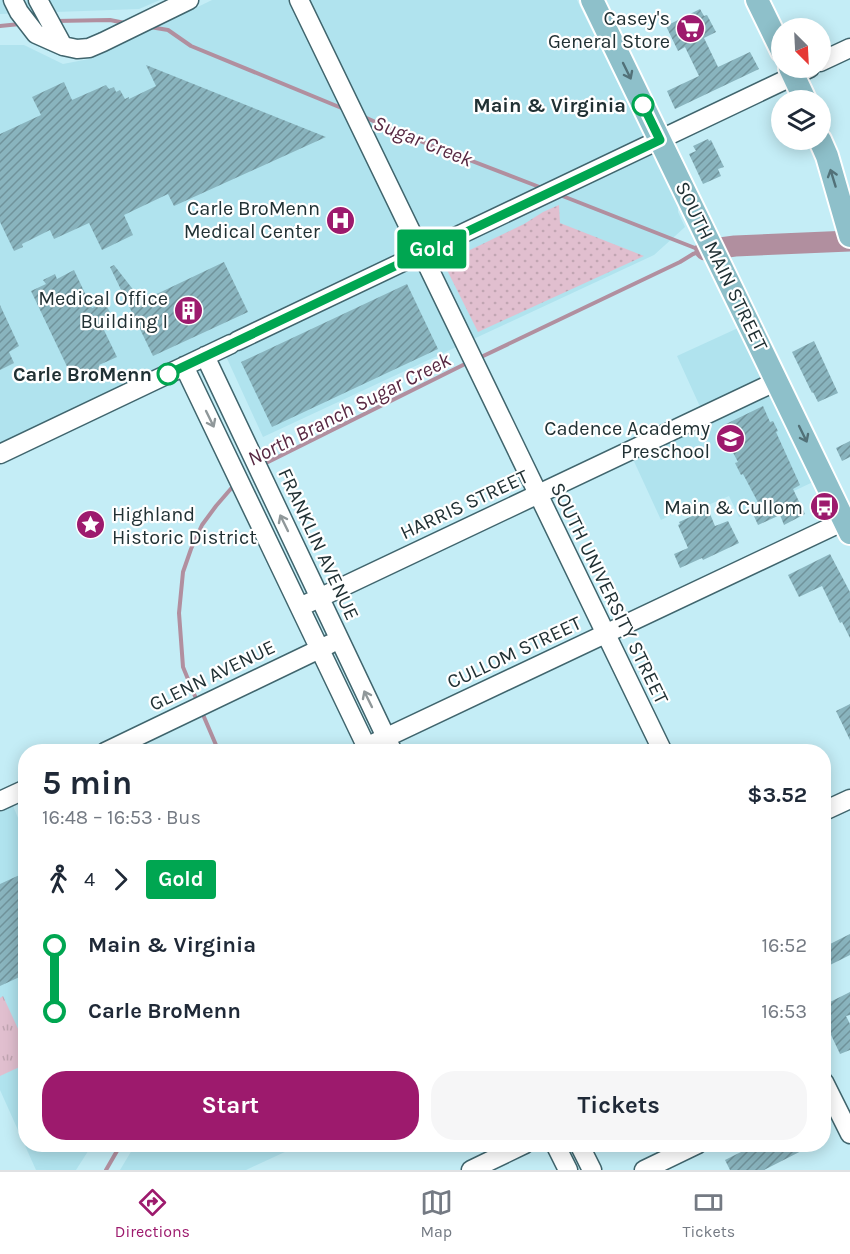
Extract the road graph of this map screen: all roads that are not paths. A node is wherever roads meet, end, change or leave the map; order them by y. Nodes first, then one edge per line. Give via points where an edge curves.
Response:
1 (189, 0) edge
2 (299, 0) edge
3 (592, 0) edge
4 (757, 0) edge
5 (41, 5) edge
6 (16, 6) edge
7 (771, 29) edge
8 (60, 41) junction
9 (850, 48) edge
10 (831, 57) edge
11 (782, 78) edge
12 (660, 140) junction
13 (824, 150) edge
14 (847, 226) edge
15 (421, 254) junction
16 (205, 356) junction
17 (184, 366) junction
18 (777, 381) junction
19 (0, 454) edge
20 (537, 494) junction
21 (847, 527) edge
22 (320, 598) junction
23 (300, 607) junction
24 (605, 634) junction
25 (340, 640) junction
26 (319, 649) junction
27 (121, 744) edge
28 (366, 744) edge
29 (390, 744) edge
30 (659, 744) edge
31 (18, 793) edge
32 (850, 799) edge
33 (0, 801) edge
34 (831, 808) edge
35 (831, 1097) edge
36 (850, 1134) edge
37 (508, 1152) edge
38 (559, 1152) edge
39 (583, 1152) edge
40 (681, 1152) edge
41 (471, 1170) edge
42 (567, 1170) edge
43 (592, 1170) edge
44 (644, 1170) edge

1 - 8 street via 88,48 77,49
2 - 15 street, SOUTH UNIVERSITY STREET
3 -> 12 main road, SOUTH MAIN STREET
4 - 7 main road
5 - 8 street
6 - 8 street via 36,34
9 - 10 street
11 - 12 street
12 - 15 street
12 - 18 main road, SOUTH MAIN STREET
14 -> 13 main road
15 - 16 street
15 - 20 street, SOUTH UNIVERSITY STREET
16 - 17 street
22 -> 16 street, FRANKLIN AVENUE
17 - 19 street
17 -> 23 street
18 - 20 street, HARRIS STREET
18 -> 21 main road, SOUTH MAIN STREET
20 - 22 street, HARRIS STREET
20 - 24 street, SOUTH UNIVERSITY STREET
21 - 24 street, CULLOM STREET
22 - 23 street, HARRIS STREET
22 - 25 street, FRANKLIN AVENUE
23 - 26 street
24 - 29 street, CULLOM STREET
24 - 30 street, SOUTH UNIVERSITY STREET
25 - 26 street, GLENN AVENUE
29 -> 25 street, FRANKLIN AVENUE
26 - 27 street, GLENN AVENUE
26 - 28 street
31 - 33 street
32 - 34 street
35 - 36 street
37 - 41 street
38 - 42 street
39 - 43 street
40 - 44 street

